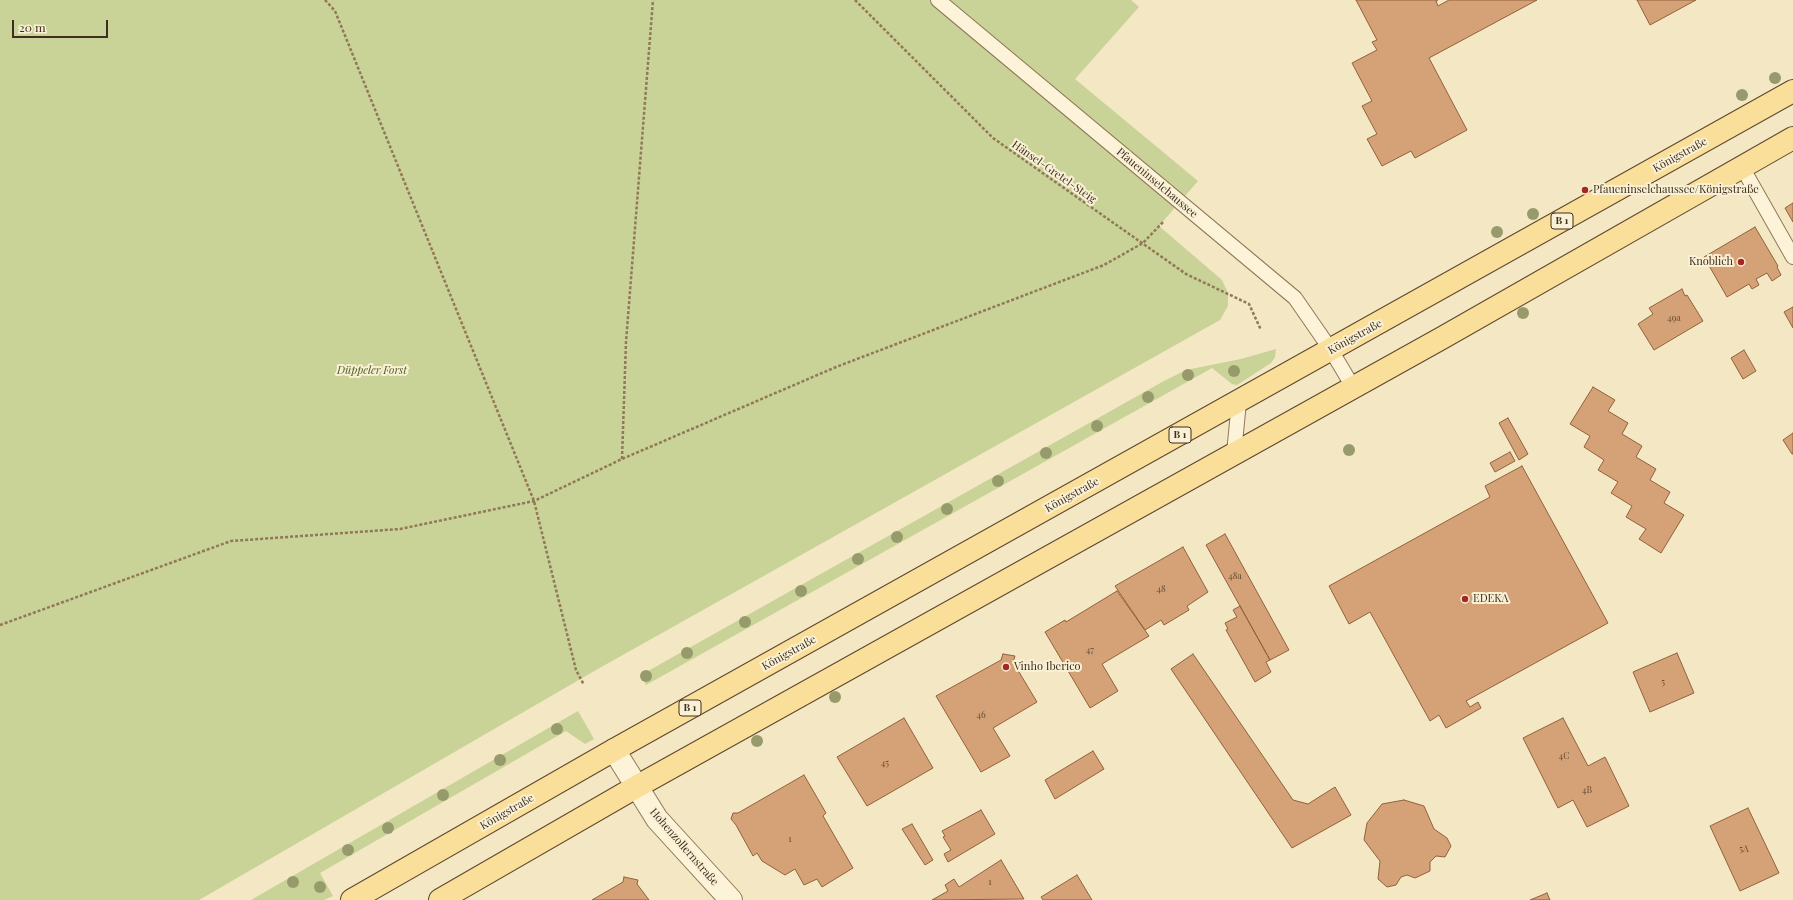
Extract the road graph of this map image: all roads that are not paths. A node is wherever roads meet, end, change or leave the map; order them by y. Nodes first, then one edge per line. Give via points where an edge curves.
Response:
1 (938, 0) edge
2 (1793, 91) edge
3 (1793, 138) edge
4 (1742, 167) junction
5 (1793, 257) edge
6 (1331, 350) junction
7 (1353, 387) junction
8 (1239, 402) junction
9 (1234, 453) junction
10 (614, 750) junction
11 (636, 787) junction
12 (352, 900) edge
13 (440, 900) edge
14 (731, 900) edge

1 - 6 lane, Pfaueninselchaussee via 1295,298
2 - 6 main road, Königstraße / B 1
3 - 4 main road
4 - 5 lane
4 - 7 main road
6 - 7 lane, Pfaueninselchaussee
6 - 8 main road, Königstraße / B 1
7 - 9 main road
8 - 9 lane
8 - 10 main road, Königstraße / B 1
9 - 11 main road
10 - 11 street, Hohenzollernstraße
10 - 12 main road, Königstraße / B 1
11 - 13 main road
11 - 14 street, Hohenzollernstraße via 657,819

